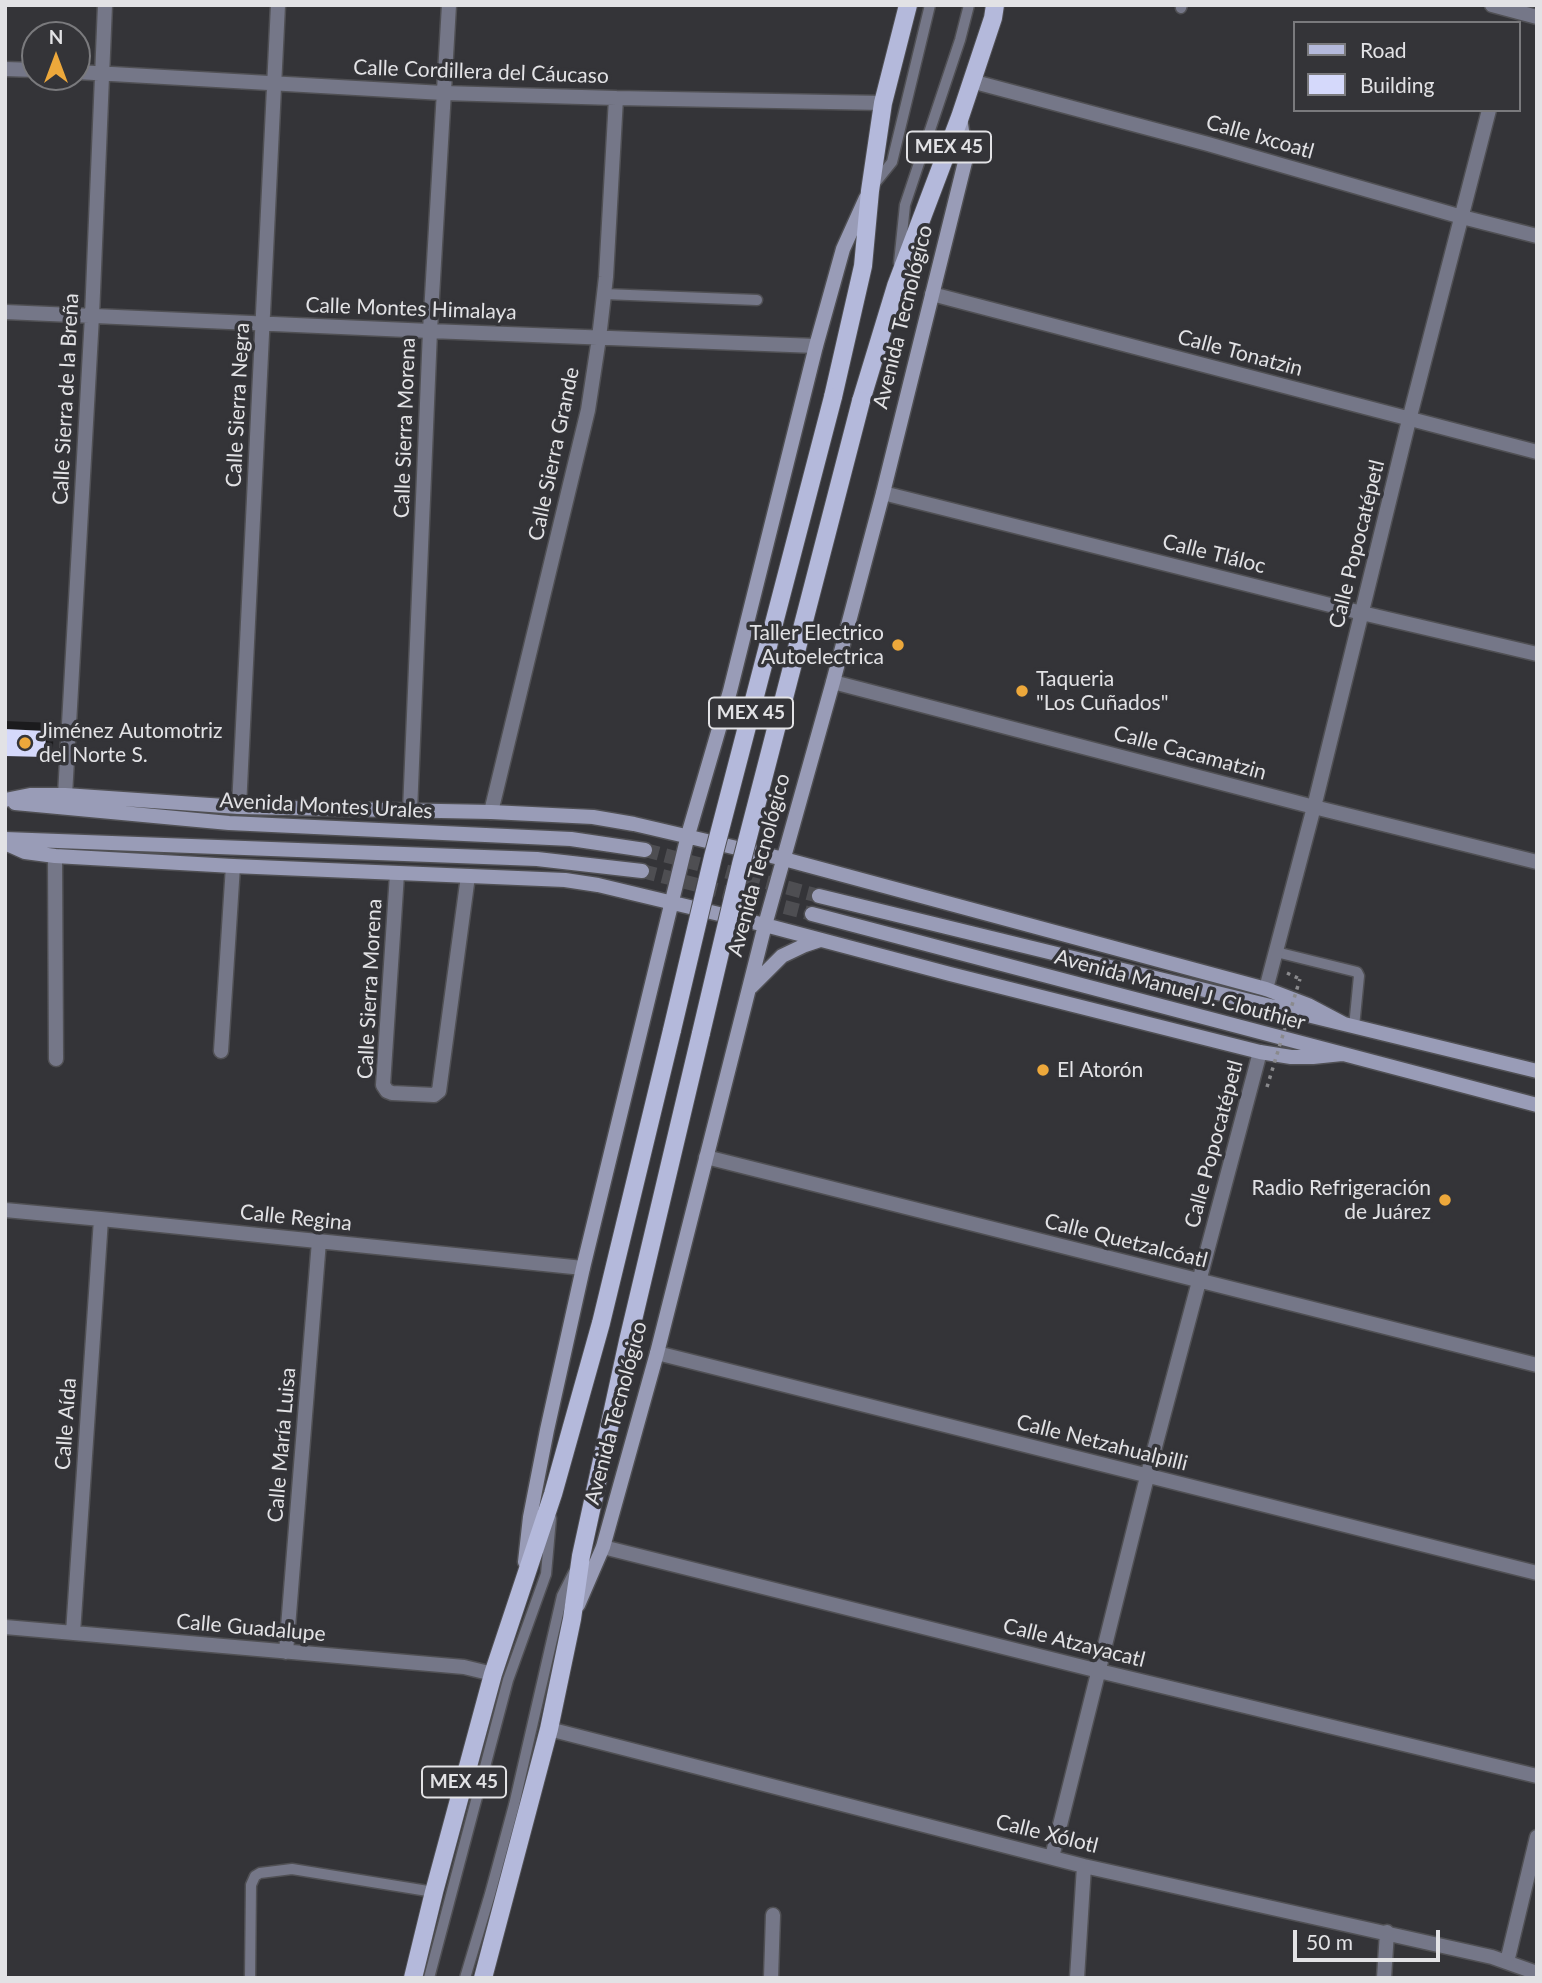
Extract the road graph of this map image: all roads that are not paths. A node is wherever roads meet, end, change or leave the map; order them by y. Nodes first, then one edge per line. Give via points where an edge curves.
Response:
1 (105, 5) edge
2 (278, 5) edge
3 (449, 5) edge
4 (908, 5) edge
5 (930, 5) edge
6 (969, 5) edge
7 (1492, 5) edge
8 (996, 10) edge
9 (1512, 17) edge
10 (1537, 17) edge
11 (91, 73) edge
12 (102, 74) junction
13 (971, 82) junction
14 (274, 84) junction
15 (443, 93) junction
16 (616, 98) junction
17 (883, 103) junction
18 (1488, 112) edge
19 (960, 117) junction
20 (870, 191) junction
21 (1462, 217) junction
22 (1537, 236) edge
23 (896, 286) junction
24 (604, 294) junction
25 (932, 294) junction
26 (757, 300) dead end
27 (5, 312) edge
28 (92, 316) junction
29 (263, 324) junction
30 (430, 331) junction
31 (600, 338) junction
32 (816, 346) junction
33 (1409, 420) junction
34 (1537, 452) edge
35 (883, 493) junction
36 (1362, 613) junction
37 (1537, 654) edge
38 (833, 682) junction
39 (65, 795) junction
40 (5, 801) edge
41 (239, 807) junction
42 (1314, 807) junction
43 (411, 811) junction
44 (491, 813) junction
45 (688, 835) junction
46 (5, 841) edge
47 (645, 850) tunnel mouth
48 (55, 856) junction
49 (784, 859) junction
50 (1537, 862) edge
51 (233, 866) junction
52 (642, 871) tunnel mouth
53 (397, 874) junction
54 (468, 876) junction
55 (818, 896) tunnel mouth
56 (672, 903) junction
57 (812, 914) tunnel mouth
58 (765, 925) junction
59 (820, 940) junction
60 (1276, 952) junction
61 (750, 988) junction
62 (1266, 989) junction
63 (1349, 1025) junction
64 (221, 1051) dead end
65 (1260, 1052) junction
66 (1342, 1054) junction
67 (56, 1059) dead end
68 (1537, 1072) edge
69 (1537, 1105) edge
70 (706, 1157) junction
71 (5, 1210) edge
72 (101, 1219) junction
73 (319, 1241) junction
74 (583, 1268) junction
75 (1198, 1281) junction
76 (657, 1353) junction
77 (1537, 1365) edge
78 (1147, 1477) junction
79 (553, 1494) junction
80 (603, 1547) junction
81 (581, 1556) junction
82 (1537, 1573) edge
83 (522, 1588) junction
84 (572, 1619) junction
85 (5, 1627) edge
86 (73, 1633) junction
87 (286, 1652) junction
88 (1099, 1671) junction
89 (493, 1674) junction
90 (549, 1729) junction
91 (1537, 1776) edge
92 (1537, 1837) edge
93 (1052, 1857) junction
94 (1084, 1866) junction
95 (434, 1892) junction
96 (773, 1915) dead end
97 (1387, 1932) junction
98 (1507, 1962) junction
99 (1537, 1973) edge
100 (250, 1978) edge
101 (413, 1978) edge
102 (429, 1978) edge
103 (465, 1978) edge
104 (483, 1978) edge
105 (771, 1978) edge
106 (1077, 1978) edge
107 (1384, 1978) edge

1 - 12 street, Calle Sierra de la Breña
2 - 14 street, Calle Sierra Negra
3 - 15 street, Calle Sierra Morena
4 - 17 main road, Avenida Tecnológico / MEX 45
5 - 20 lane via 892,162
6 - 23 lane via 905,205
7 - 9 street
8 - 13 main road, Avenida Tecnológico / MEX 45
9 - 10 street
11 - 12 street, Calle Cordillera del Cáucaso
12 - 14 street, Calle Cordillera del Cáucaso
12 - 28 street, Calle Sierra de la Breña
13 - 19 main road, Avenida Tecnológico / MEX 45
13 - 21 street, Calle Ixcoatl
14 - 15 street, Calle Cordillera del Cáucaso
14 - 29 street, Calle Sierra Negra
15 - 16 street, Calle Cordillera del Cáucaso
15 - 30 street, Calle Sierra Morena
16 - 17 street, Calle Cordillera del Cáucaso
16 - 24 street, Calle Sierra Grande
17 - 20 main road, Avenida Tecnológico / MEX 45
18 - 21 street, Calle Popocatépetl
19 - 23 main road, Avenida Tecnológico / MEX 45
19 - 25 street, Avenida Tecnológico via 966,158
20 - 32 street, Avenida Tecnológico via 843,249
20 - 79 main road, Avenida Tecnológico / MEX 45, bridge via 863,266 833,397 713,857 601,1323
21 - 22 street, Calle Ixcoatl
21 - 33 street, Calle Popocatépetl
23 - 81 main road, Avenida Tecnológico / MEX 45, bridge via 861,401 741,864
24 - 26 lane
24 - 31 street, Calle Sierra Grande
25 - 33 street, Calle Tonatzin
25 - 35 street, Avenida Tecnológico
27 - 28 street, Calle Montes Himalaya
28 - 29 street, Calle Montes Himalaya
28 - 39 street, Calle Sierra de la Breña
29 - 30 street, Calle Montes Himalaya
29 - 41 street, Calle Sierra Negra
30 - 31 street, Calle Montes Himalaya
30 - 43 street, Calle Sierra Morena
31 - 32 street, Calle Montes Himalaya
31 - 44 street, Calle Sierra Grande via 588,410
32 - 45 street, Avenida Tecnológico via 730,691
33 - 34 street, Calle Tonatzin
33 - 36 street, Calle Popocatépetl
35 - 36 street, Calle Tláloc
35 - 38 street, Avenida Tecnológico
36 - 37 street, Calle Tláloc
36 - 42 street, Calle Popocatépetl
38 - 42 street, Calle Cacamatzin
38 - 49 street, Avenida Tecnológico
39 - 40 street
39 - 41 street
40 - 47 street, Avenida Montes Urales via 229,822 571,839
41 - 43 street
42 - 50 street, Calle Cacamatzin
42 - 60 street, Calle Popocatépetl
43 - 44 street
44 - 45 street via 593,817
45 - 49 street
45 - 56 street, Avenida Tecnológico
46 - 48 street via 25,852
46 - 52 street, Avenida Montes Urales via 537,859
48 - 51 street
48 - 67 street
49 - 58 street, Avenida Tecnológico
49 - 62 street
51 - 53 street
51 - 64 street
53 - 54 street
53 - 54 street, Calle Sierra Morena via 383,1084 392,1093 434,1095 439,1087
54 - 56 street via 565,880
55 - 63 street, Avenida Manuel J. Clouthier
56 - 58 street
56 - 74 street, Avenida Tecnológico
57 - 66 street, Avenida Manuel J. Clouthier
58 - 59 street
58 - 61 street, Avenida Tecnológico
59 - 61 street via 782,956
59 - 65 street
60 - 62 street, Calle Popocatépetl
60 - 63 lane via 1357,972
61 - 70 street, Avenida Tecnológico
62 - 63 street
63 - 68 street, Avenida Manuel J. Clouthier
65 - 66 street via 1292,1057
65 - 75 street, Calle Popocatépetl
66 - 69 street, Avenida Manuel J. Clouthier
70 - 75 street, Calle Quetzalcóatl
70 - 76 street, Avenida Tecnológico
71 - 72 street, Calle Regina
72 - 73 street, Calle Regina
72 - 86 street, Calle Aída
73 - 74 street, Calle Regina
73 - 87 street, Calle María Luisa
74 - 83 street, Avenida Tecnológico via 535,1483
75 - 77 street, Calle Quetzalcóatl
75 - 78 street, Calle Popocatépetl
76 - 78 street, Calle Netzahualpilli
76 - 80 street, Avenida Tecnológico
78 - 82 street, Calle Netzahualpilli
78 - 88 street, Calle Popocatépetl
79 - 83 main road, Avenida Tecnológico / MEX 45
79 - 102 lane via 546,1574 508,1680
80 - 84 street, Avenida Tecnológico
80 - 88 street, Calle Atzayacatl
81 - 84 main road, Avenida Tecnológico / MEX 45
81 - 103 lane via 562,1596 514,1805
83 - 89 main road, Avenida Tecnológico / MEX 45
84 - 90 main road, Avenida Tecnológico / MEX 45
85 - 86 street, Calle Guadalupe
86 - 87 street, Calle Guadalupe
87 - 89 street, Calle Guadalupe via 464,1667
88 - 91 street, Calle Atzayacatl
88 - 93 street, Calle Popocatépetl
89 - 95 main road, Avenida Tecnológico / MEX 45
90 - 93 street, Calle Xólotl
90 - 104 main road, Avenida Tecnológico / MEX 45
92 - 98 street
93 - 94 street, Calle Xólotl
94 - 97 street, Calle Xólotl
94 - 106 street
95 - 100 lane via 292,1869 260,1873 251,1885
95 - 101 main road, Avenida Tecnológico / MEX 45
96 - 105 street
97 - 98 street, Calle Xólotl
97 - 107 street
98 - 99 street, Calle Xólotl

